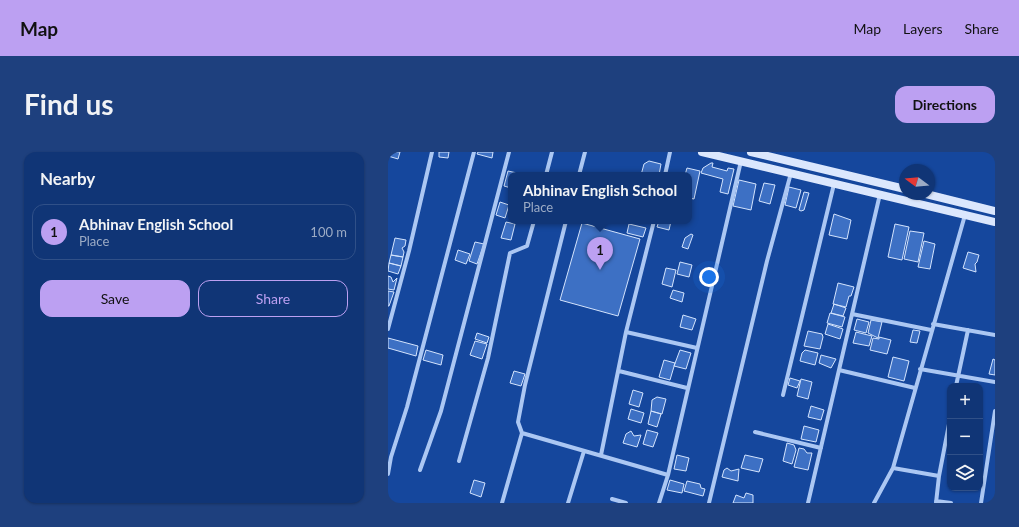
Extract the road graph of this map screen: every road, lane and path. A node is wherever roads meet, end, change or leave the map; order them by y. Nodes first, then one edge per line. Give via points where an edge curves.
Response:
1 (432, 152) edge
2 (474, 152) edge
3 (508, 152) edge
4 (552, 152) edge
5 (585, 152) edge
6 (670, 152) edge
7 (702, 152) edge
8 (751, 152) edge
9 (741, 161) junction
10 (547, 172) edge
11 (580, 172) edge
12 (666, 172) edge
13 (791, 173) junction
14 (834, 183) junction
15 (899, 188) edge
16 (880, 194) junction
17 (935, 196) edge
18 (995, 211) edge
19 (965, 215) junction
20 (995, 222) edge
21 (533, 224) edge
22 (565, 224) edge
23 (653, 224) edge
24 (852, 314) junction
25 (933, 324) junction
26 (388, 328) edge
27 (931, 330) junction
28 (968, 330) junction
29 (626, 332) junction
30 (995, 335) edge
31 (697, 348) junction
32 (920, 369) junction
33 (839, 370) junction
34 (619, 371) junction
35 (958, 376) junction
36 (995, 382) edge
37 (957, 383) edge
38 (687, 388) junction
39 (915, 388) junction
40 (783, 395) dead end
41 (995, 411) edge
42 (755, 432) dead end
43 (522, 433) junction
44 (947, 435) edge
45 (821, 448) junction
46 (584, 451) junction
47 (601, 455) junction
48 (459, 461) dead end
49 (893, 468) junction
50 (420, 470) dead end
51 (388, 474) edge
52 (668, 475) junction
53 (939, 476) junction
54 (612, 499) dead end
55 (936, 502) edge
56 (502, 503) edge
57 (568, 503) edge
58 (626, 503) edge
59 (659, 503) edge
60 (709, 503) edge
61 (808, 503) edge
62 (874, 503) edge
63 (951, 503) edge
64 (981, 503) edge

1 - 26 street
2 - 51 street
3 - 50 street via 441,412
4 - 10 street
5 - 11 street
6 - 12 street
7 - 9 main road
8 - 15 main road
9 - 13 main road
9 - 31 street
13 - 14 main road
13 - 60 street via 767,261
14 - 16 main road
14 - 40 street
16 - 19 main road
16 - 24 street
17 - 18 main road
19 - 20 main road
19 - 25 street
21 - 48 street via 527,246 510,253 488,358
22 - 43 street via 525,385 518,422
23 - 29 street
24 - 27 street
24 - 33 street
25 - 27 street
25 - 28 street
27 - 32 street
28 - 30 street
28 - 35 street
29 - 31 street
29 - 34 street
31 - 38 street
32 - 35 street
32 - 39 street
33 - 39 street
33 - 45 street
34 - 38 street
34 - 47 street
35 - 36 street
35 - 37 street
38 - 52 street
39 - 49 street
41 - 64 street
42 - 45 street
43 - 46 street
43 - 56 street
44 - 53 street
45 - 61 street
46 - 47 street
46 - 57 street
47 - 52 street
49 - 53 street
49 - 62 street
52 - 59 street
53 - 55 street
54 - 58 street
55 - 63 street

